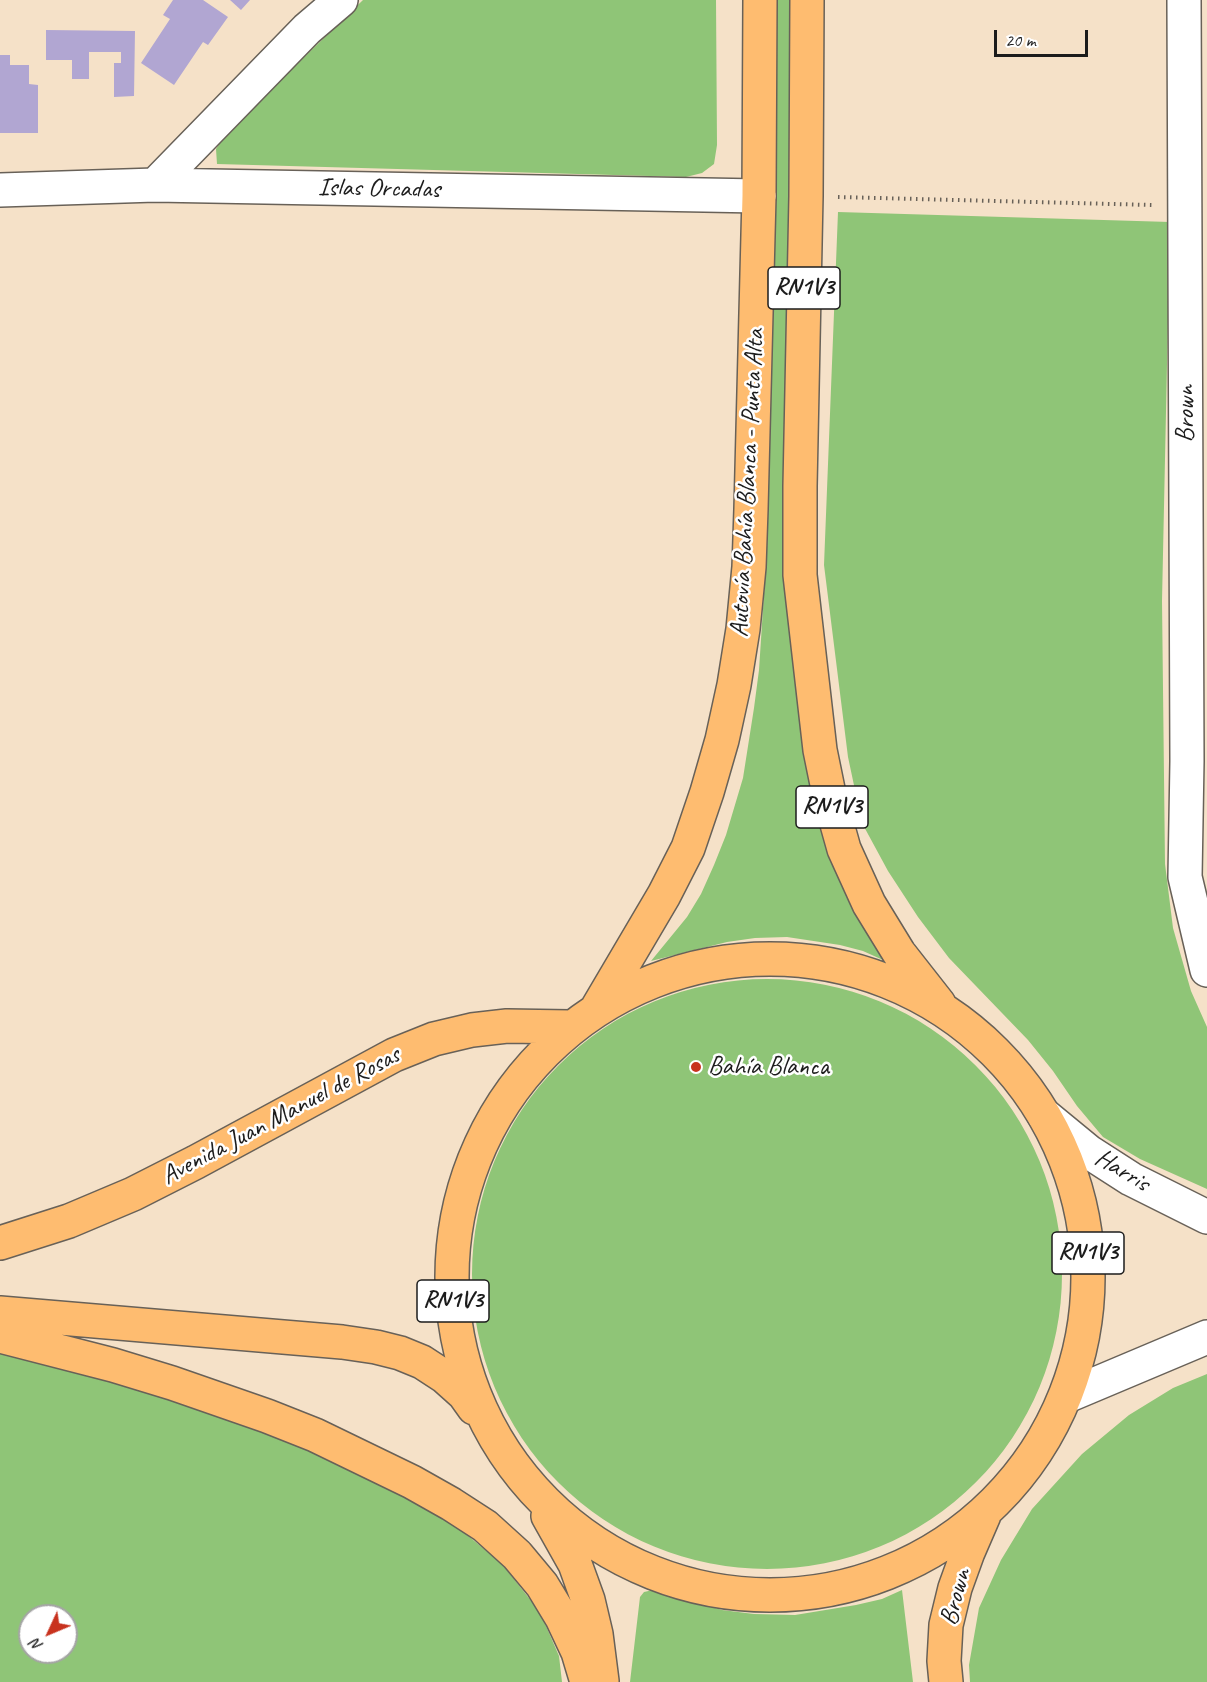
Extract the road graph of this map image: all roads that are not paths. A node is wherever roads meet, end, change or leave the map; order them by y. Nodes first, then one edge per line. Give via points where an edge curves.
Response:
1 (341, 0) edge
2 (760, 0) edge
3 (807, 0) edge
4 (1184, 0) edge
5 (155, 185) junction
6 (0, 190) edge
7 (759, 196) junction
8 (1196, 206) edge
9 (1207, 970) edge
10 (598, 1007) junction
11 (944, 1010) junction
12 (570, 1027) junction
13 (1044, 1115) junction
14 (1207, 1217) edge
15 (0, 1243) edge
16 (0, 1313) edge
17 (0, 1336) edge
18 (1207, 1337) edge
19 (1067, 1396) junction
20 (486, 1423) junction
21 (527, 1484) junction
22 (984, 1515) junction
23 (587, 1682) edge
24 (602, 1682) edge
25 (946, 1682) edge

1 - 5 street via 307,29
2 - 7 main road, Autovía Bahía Blanca - Punta Alta / RN1V3
3 - 11 main road, Autovía Bahía Blanca - Punta Alta / RN1V3 via 800,575 820,750 844,849 869,904 899,953
4 - 8 street, Brown
5 - 6 street, Islas Orcadas
5 - 7 street, Islas Orcadas
7 - 10 main road, Autovía Bahía Blanca - Punta Alta / RN1V3 via 749,567 734,685 722,741 688,848
8 - 9 street, Brown via 1185,877
10 - 11 main road, RN1V3 via 664,976 745,959 808,960 879,977
10 - 12 main road, RN1V3
11 - 13 main road, RN1V3 via 1000,1057
12 - 15 main road, Avenida Juan Manuel de Rosas via 507,1026 434,1039 394,1055 133,1194 69,1221
12 - 20 main road, RN1V3 via 518,1079 480,1141 458,1210 451,1282 460,1355
13 - 14 street, Harris via 1089,1152 1131,1179
13 - 19 main road, RN1V3 via 1074,1182 1088,1253 1086,1326
16 - 20 main road via 376,1347 422,1362 444,1377 464,1394
17 - 23 main road via 162,1380 267,1416 315,1435 441,1498 485,1526 542,1585 578,1652
18 - 19 street
19 - 22 main road, RN1V3 via 1032,1460
20 - 21 main road, RN1V3
21 - 22 main road, RN1V3 via 580,1534 644,1570 713,1591 786,1596 868,1581 925,1557
21 - 24 main road via 575,1564 596,1634
22 - 25 main road, Brown via 968,1551 946,1625

